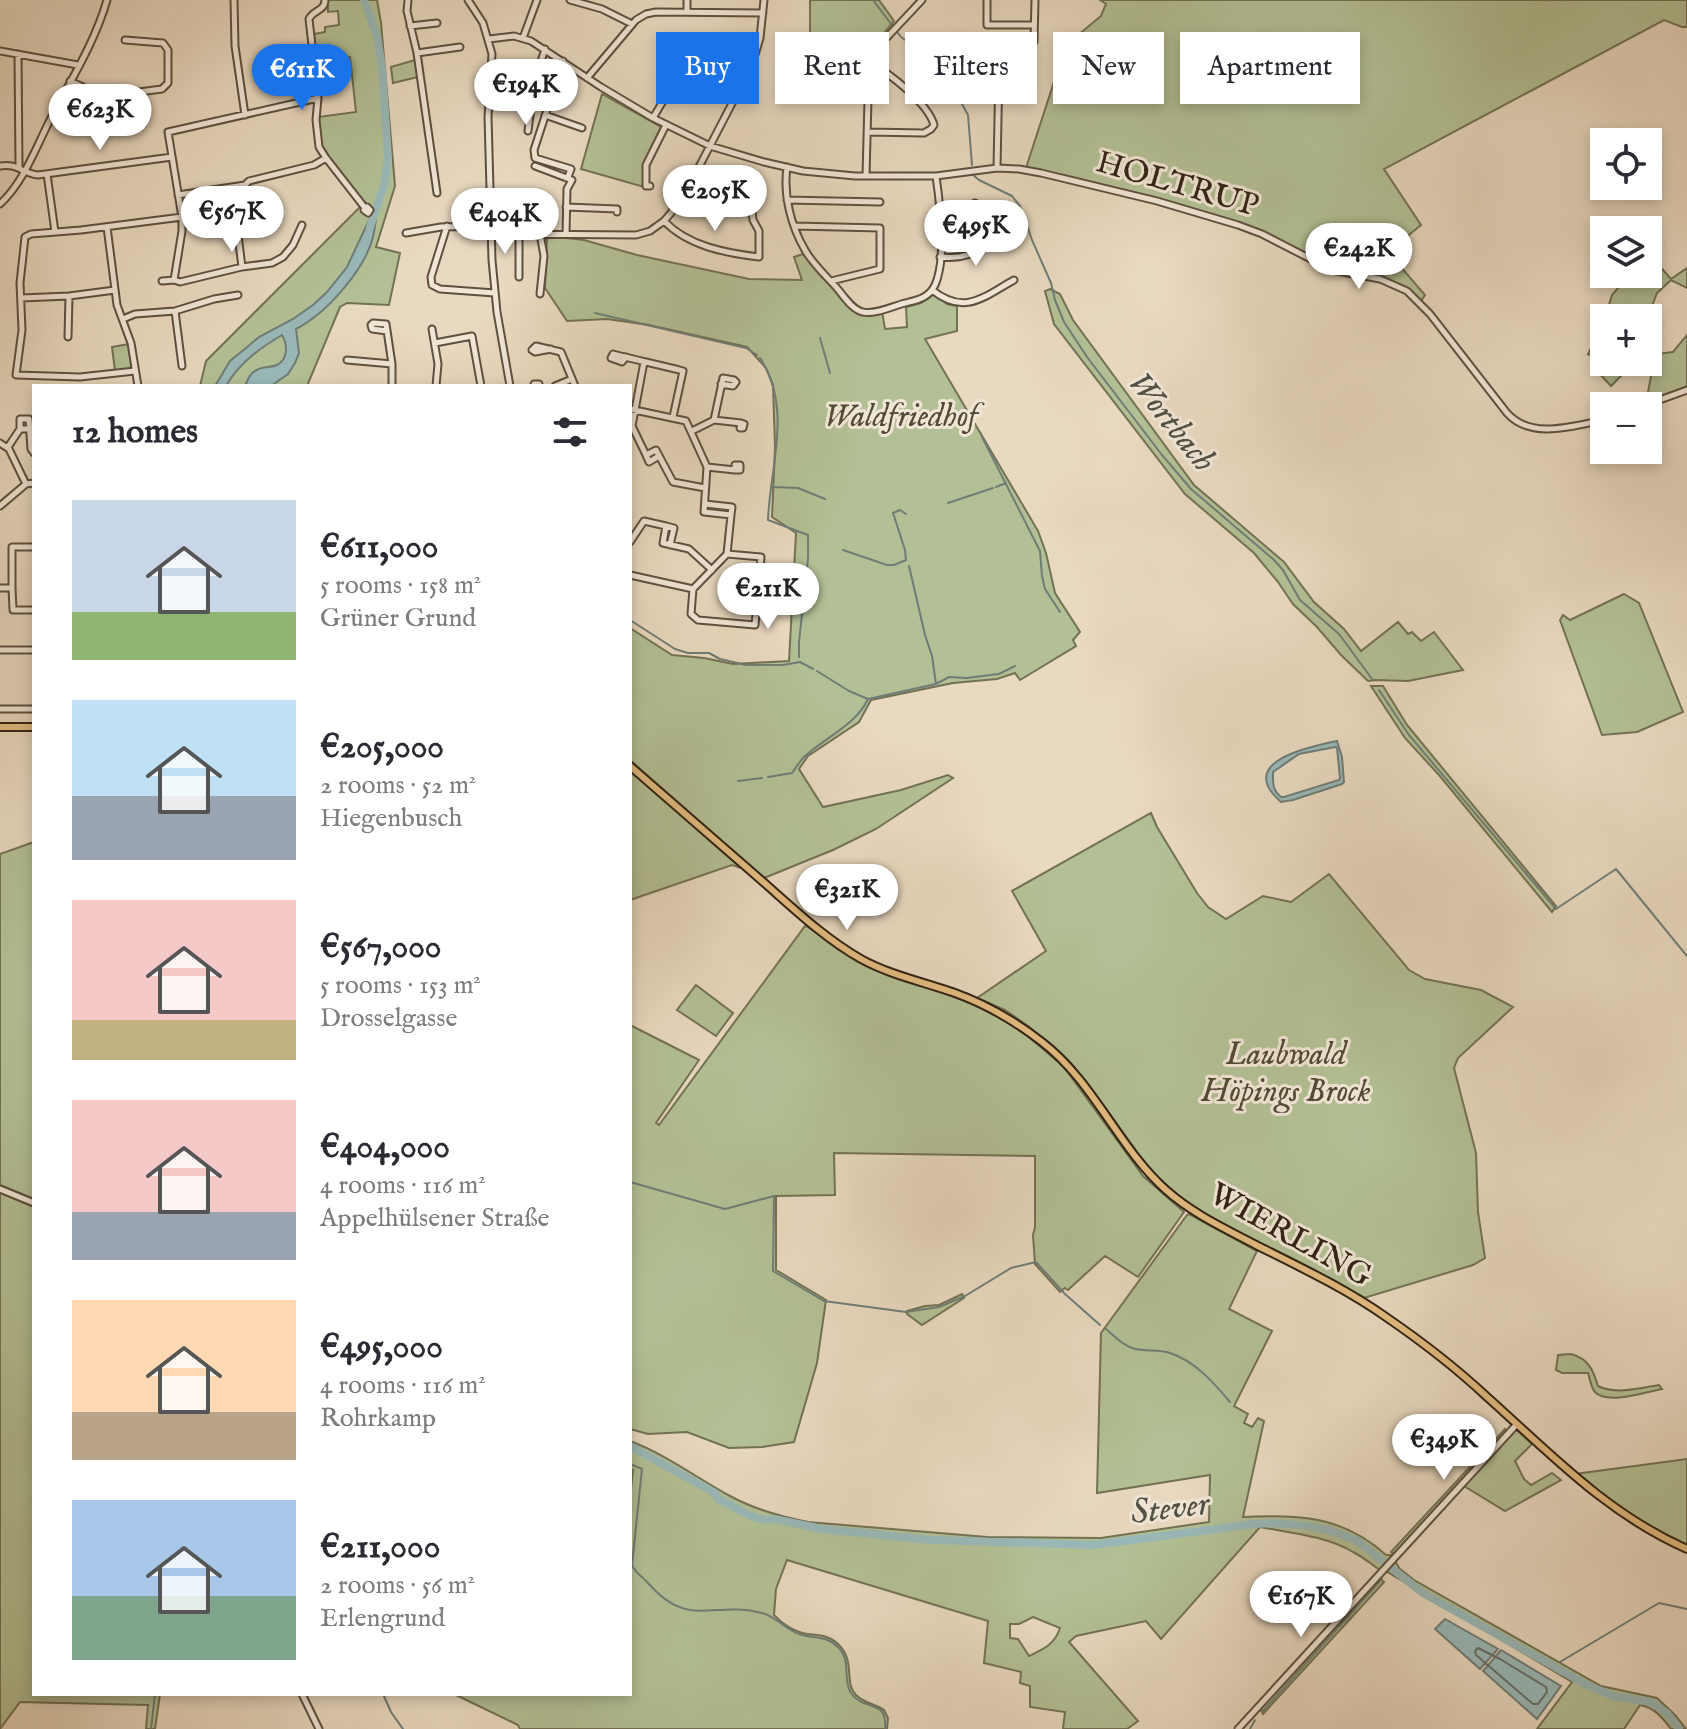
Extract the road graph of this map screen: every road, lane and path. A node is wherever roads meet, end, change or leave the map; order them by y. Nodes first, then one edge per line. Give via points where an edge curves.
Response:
1 (107, 0) edge
2 (234, 0) edge
3 (325, 0) edge
4 (408, 0) edge
5 (468, 0) edge
6 (537, 0) edge
7 (570, 0) edge
8 (687, 0) edge
9 (764, 0) edge
10 (922, 0) edge
11 (987, 0) edge
12 (1035, 0) edge
13 (687, 12) junction
14 (763, 13) junction
15 (437, 23) dead end
16 (632, 24) junction
17 (1034, 25) junction
18 (410, 26) junction
19 (889, 35) edge
20 (523, 38) junction
21 (489, 39) junction
22 (125, 40) dead end
23 (460, 47) dead end
24 (545, 49) junction
25 (0, 51) edge
26 (417, 53) junction
27 (18, 54) junction
28 (563, 61) junction
29 (78, 65) junction
30 (889, 75) edge
31 (667, 77) joint
32 (587, 78) junction
33 (70, 81) junction
34 (318, 98) junction
35 (661, 104) edge
36 (868, 104) edge
37 (245, 115) junction
38 (545, 115) junction
39 (653, 118) junction
40 (666, 125) junction
41 (582, 128) dead end
42 (528, 131) dead end
43 (867, 132) junction
44 (710, 146) junction
45 (172, 157) junction
46 (326, 158) junction
47 (0, 166) edge
48 (535, 166) dead end
49 (787, 167) junction
50 (997, 168) junction
51 (21, 169) junction
52 (47, 174) junction
53 (866, 176) junction
54 (936, 176) junction
55 (568, 177) junction
56 (689, 184) junction
57 (650, 186) dead end
58 (232, 187) junction
59 (437, 193) dead end
60 (178, 195) junction
61 (787, 200) junction
62 (880, 202) dead end
63 (975, 203) dead end
64 (0, 204) edge
65 (566, 207) junction
66 (617, 212) dead end
67 (379, 215) dead end
68 (940, 215) junction
69 (182, 217) junction
70 (664, 221) junction
71 (302, 225) dead end
72 (447, 226) junction
73 (492, 226) junction
74 (795, 226) junction
75 (107, 227) junction
76 (55, 232) junction
77 (406, 233) dead end
78 (492, 234) junction
79 (519, 234) junction
80 (540, 234) junction
81 (566, 234) junction
82 (1002, 237) dead end
83 (940, 257) junction
84 (242, 267) junction
85 (519, 277) dead end
86 (174, 280) junction
87 (1014, 280) dead end
88 (162, 281) dead end
89 (831, 281) junction
90 (115, 290) junction
91 (932, 290) junction
92 (495, 293) junction
93 (540, 294) dead end
94 (238, 295) dead end
95 (69, 296) junction
96 (21, 298) junction
97 (175, 311) junction
98 (123, 319) junction
99 (432, 329) dead end
100 (387, 331) dead end
101 (68, 337) dead end
102 (435, 343) junction
103 (551, 349) dead end
104 (626, 357) dead end
105 (347, 360) dead end
106 (644, 362) junction
107 (392, 364) junction
108 (182, 366) dead end
109 (135, 371) junction
110 (574, 383) edge
111 (138, 384) edge
112 (392, 384) edge
113 (436, 384) edge
114 (481, 384) edge
115 (510, 384) edge
116 (721, 384) dead end
117 (1687, 390) edge
118 (1662, 399) edge
119 (633, 409) edge
120 (673, 417) junction
121 (714, 420) junction
122 (1590, 422) edge
123 (741, 423) dead end
124 (20, 429) junction
125 (29, 429) junction
126 (692, 431) junction
127 (0, 443) edge
128 (8, 447) junction
129 (32, 450) edge
130 (707, 467) junction
131 (735, 470) dead end
132 (32, 483) edge
133 (26, 484) junction
134 (705, 488) junction
135 (0, 506) edge
136 (632, 539) edge
137 (32, 547) edge
138 (727, 554) junction
139 (712, 570) junction
140 (632, 575) edge
141 (0, 588) edge
142 (12, 588) junction
143 (693, 589) junction
144 (32, 610) edge
145 (0, 650) edge
146 (32, 650) edge
147 (0, 709) edge
148 (32, 709) edge
149 (0, 727) edge
150 (32, 727) edge
151 (632, 768) edge
152 (0, 1189) edge
153 (32, 1202) edge
154 (1517, 1424) junction
155 (1687, 1549) edge
156 (303, 1696) edge
157 (319, 1729) edge
158 (1239, 1729) edge

1 - 29 street
2 - 37 street
3 - 34 street via 309,19
4 - 18 street
5 - 21 street
6 - 20 street
7 - 16 street
8 - 13 street
9 - 14 street
10 - 19 street
11 - 17 street via 987,25
12 - 17 street
13 - 14 street
13 - 16 street via 651,12
14 - 44 street via 751,67
15 - 18 street
16 - 32 street
17 - 50 street via 1033,43 999,69
18 - 26 street
20 - 21 street
20 - 24 street, HOLTRUP
21 - 73 street
22 - 33 street via 163,43 168,50 168,83 162,89 108,96
23 - 26 street
24 - 28 street, HOLTRUP
24 - 42 street
25 - 27 street
26 - 59 street
27 - 29 street
27 - 51 street
28 - 32 street, HOLTRUP
28 - 38 street
29 - 33 street
30 - 43 street via 934,125 924,133
31 - 31 street via 668,59 703,59 703,77
32 - 39 street, HOLTRUP
33 - 51 street
34 - 37 street
34 - 46 street via 317,134
35 - 39 street
36 - 43 street
37 - 45 street via 168,132
38 - 41 street
38 - 55 street via 535,158 571,169
39 - 40 street, HOLTRUP
40 - 44 street, HOLTRUP
40 - 57 street via 646,165
43 - 53 street
44 - 49 street, HOLTRUP
44 - 56 street
45 - 52 street
45 - 60 street
46 - 58 street
46 - 67 street via 368,211
47 - 51 street
48 - 55 street
49 - 53 street, HOLTRUP
49 - 61 street
50 - 54 street, HOLTRUP
50 - 122 street, HOLTRUP via 1157,201 1262,234 1332,270 1394,284 1420,302 1516,422 1543,430
51 - 52 street
51 - 64 street
52 - 76 street
53 - 54 street, HOLTRUP
54 - 68 street
55 - 65 street via 572,180
56 - 70 street
56 - 70 street via 724,205 752,211 759,257 696,243
58 - 60 street
58 - 84 street
60 - 69 street
61 - 62 street
61 - 74 street
63 - 68 street
65 - 66 street
65 - 81 street
68 - 83 street
69 - 75 street
69 - 86 street
70 - 81 street via 636,235
71 - 84 street via 283,257
72 - 73 street
72 - 77 street
72 - 92 street via 432,285
73 - 78 street
74 - 89 street via 805,251
74 - 89 street via 880,228 880,269
75 - 76 street
75 - 90 street
76 - 96 street via 25,237
78 - 79 street
78 - 92 street
79 - 80 street
79 - 85 street
80 - 81 street
80 - 93 street
82 - 83 street via 966,257
83 - 91 street
84 - 86 street
86 - 88 street
87 - 91 street via 974,302 946,301
89 - 91 street via 863,312 923,298
90 - 95 street
90 - 98 street
92 - 115 street
94 - 97 street
95 - 96 street
95 - 101 street
96 - 109 street via 16,375 80,377
97 - 98 street
97 - 108 street
98 - 109 street
99 - 102 street
100 - 107 street
102 - 113 street
102 - 114 street via 472,336
103 - 110 street via 561,352
104 - 106 street
105 - 107 street
106 - 119 street
106 - 120 street via 683,371
107 - 112 street
109 - 111 street
116 - 121 street
117 - 118 street
119 - 120 street
119 - 134 street via 632,426 646,455 656,450 673,482
120 - 126 street via 686,421
121 - 123 street
121 - 126 street
124 - 125 street
124 - 125 street via 20,419 29,419
124 - 128 street
125 - 129 street
126 - 130 street
127 - 128 street
128 - 133 street
130 - 131 street
130 - 134 street
132 - 133 street
133 - 135 street
134 - 138 street via 705,504 732,507
136 - 139 street via 644,521 666,526 663,543 689,549
137 - 142 street via 12,547
138 - 139 street
138 - 143 street via 761,557 755,625 698,620 691,614
139 - 143 street
140 - 143 street
141 - 142 street
142 - 144 street via 13,610
145 - 146 street
147 - 148 street
149 - 150 main road
151 - 154 main road, WIERLING via 838,944 875,965 1002,1014 1046,1045 1086,1088 1140,1163 1182,1203 1386,1316
152 - 153 street
154 - 155 main road, WIERLING via 1606,1503
154 - 158 street
156 - 157 street

